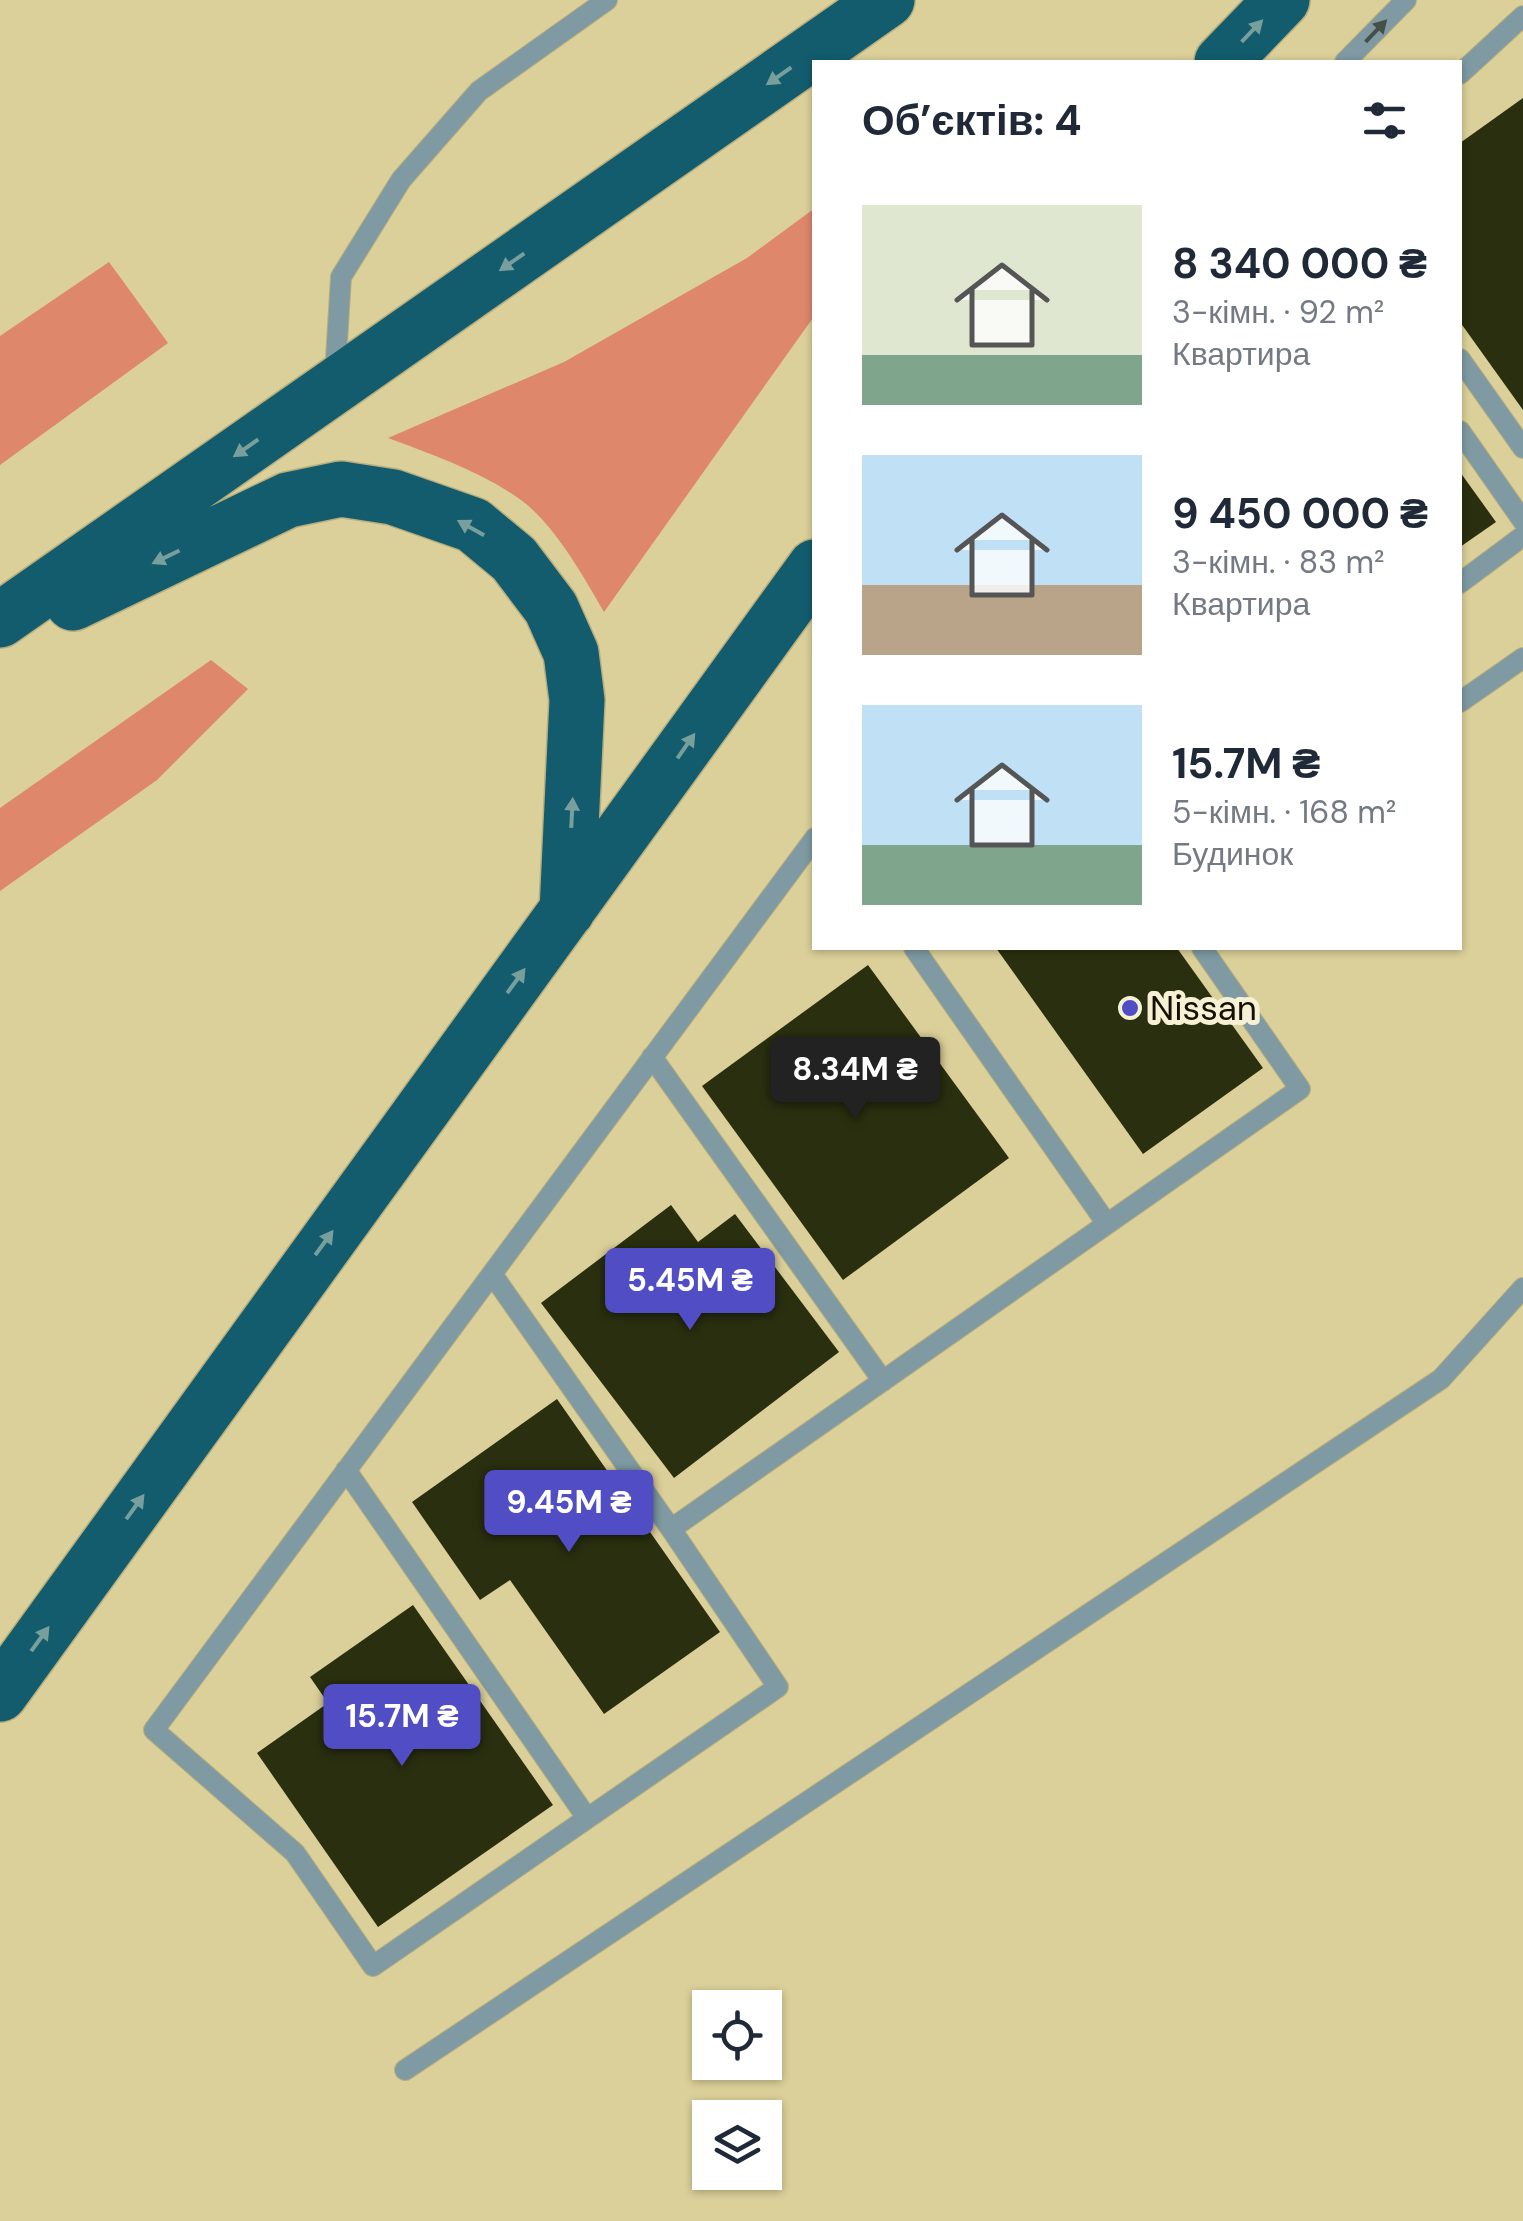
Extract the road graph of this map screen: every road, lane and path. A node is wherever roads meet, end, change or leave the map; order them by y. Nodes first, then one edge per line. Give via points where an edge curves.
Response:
1 (606, 0) edge
2 (887, 0) edge
3 (1282, 0) edge
4 (1406, 0) edge
5 (1523, 16) edge
6 (1224, 60) edge
7 (1347, 60) edge
8 (1462, 72) edge
9 (1462, 362) edge
10 (334, 387) junction
11 (1462, 434) edge
12 (1523, 448) edge
13 (1523, 521) edge
14 (1523, 536) edge
15 (811, 574) edge
16 (1462, 581) edge
17 (0, 620) edge
18 (0, 639) edge
19 (1523, 658) edge
20 (1462, 701) edge
21 (812, 842) edge
22 (568, 910) junction
23 (915, 950) edge
24 (1203, 950) edge
25 (652, 1058) junction
26 (1107, 1224) junction
27 (492, 1274) junction
28 (1523, 1288) edge
29 (883, 1381) junction
30 (346, 1470) junction
31 (671, 1529) junction
32 (1, 1693) edge
33 (587, 1818) junction
34 (405, 2070) dead end

1 - 10 lane via 479,91 401,180 341,277
2 -> 10 highway
6 -> 3 highway
7 -> 4 lane
5 - 8 lane
9 - 12 lane
10 -> 17 highway
11 - 13 lane
14 - 16 lane
22 -> 15 highway
22 -> 18 highway via 577,700 571,653 551,608 514,559 472,525 393,497 341,489 288,500
19 - 20 lane
21 - 25 lane
32 -> 22 highway
23 - 26 lane
24 - 26 lane via 1300,1089
25 - 27 lane
25 - 29 lane
26 - 29 lane
27 - 30 lane
27 - 31 lane
28 - 34 lane via 1440,1379
29 - 31 lane
30 - 33 lane
30 - 33 lane via 154,1730 295,1853 374,1966
31 - 33 lane via 778,1687

